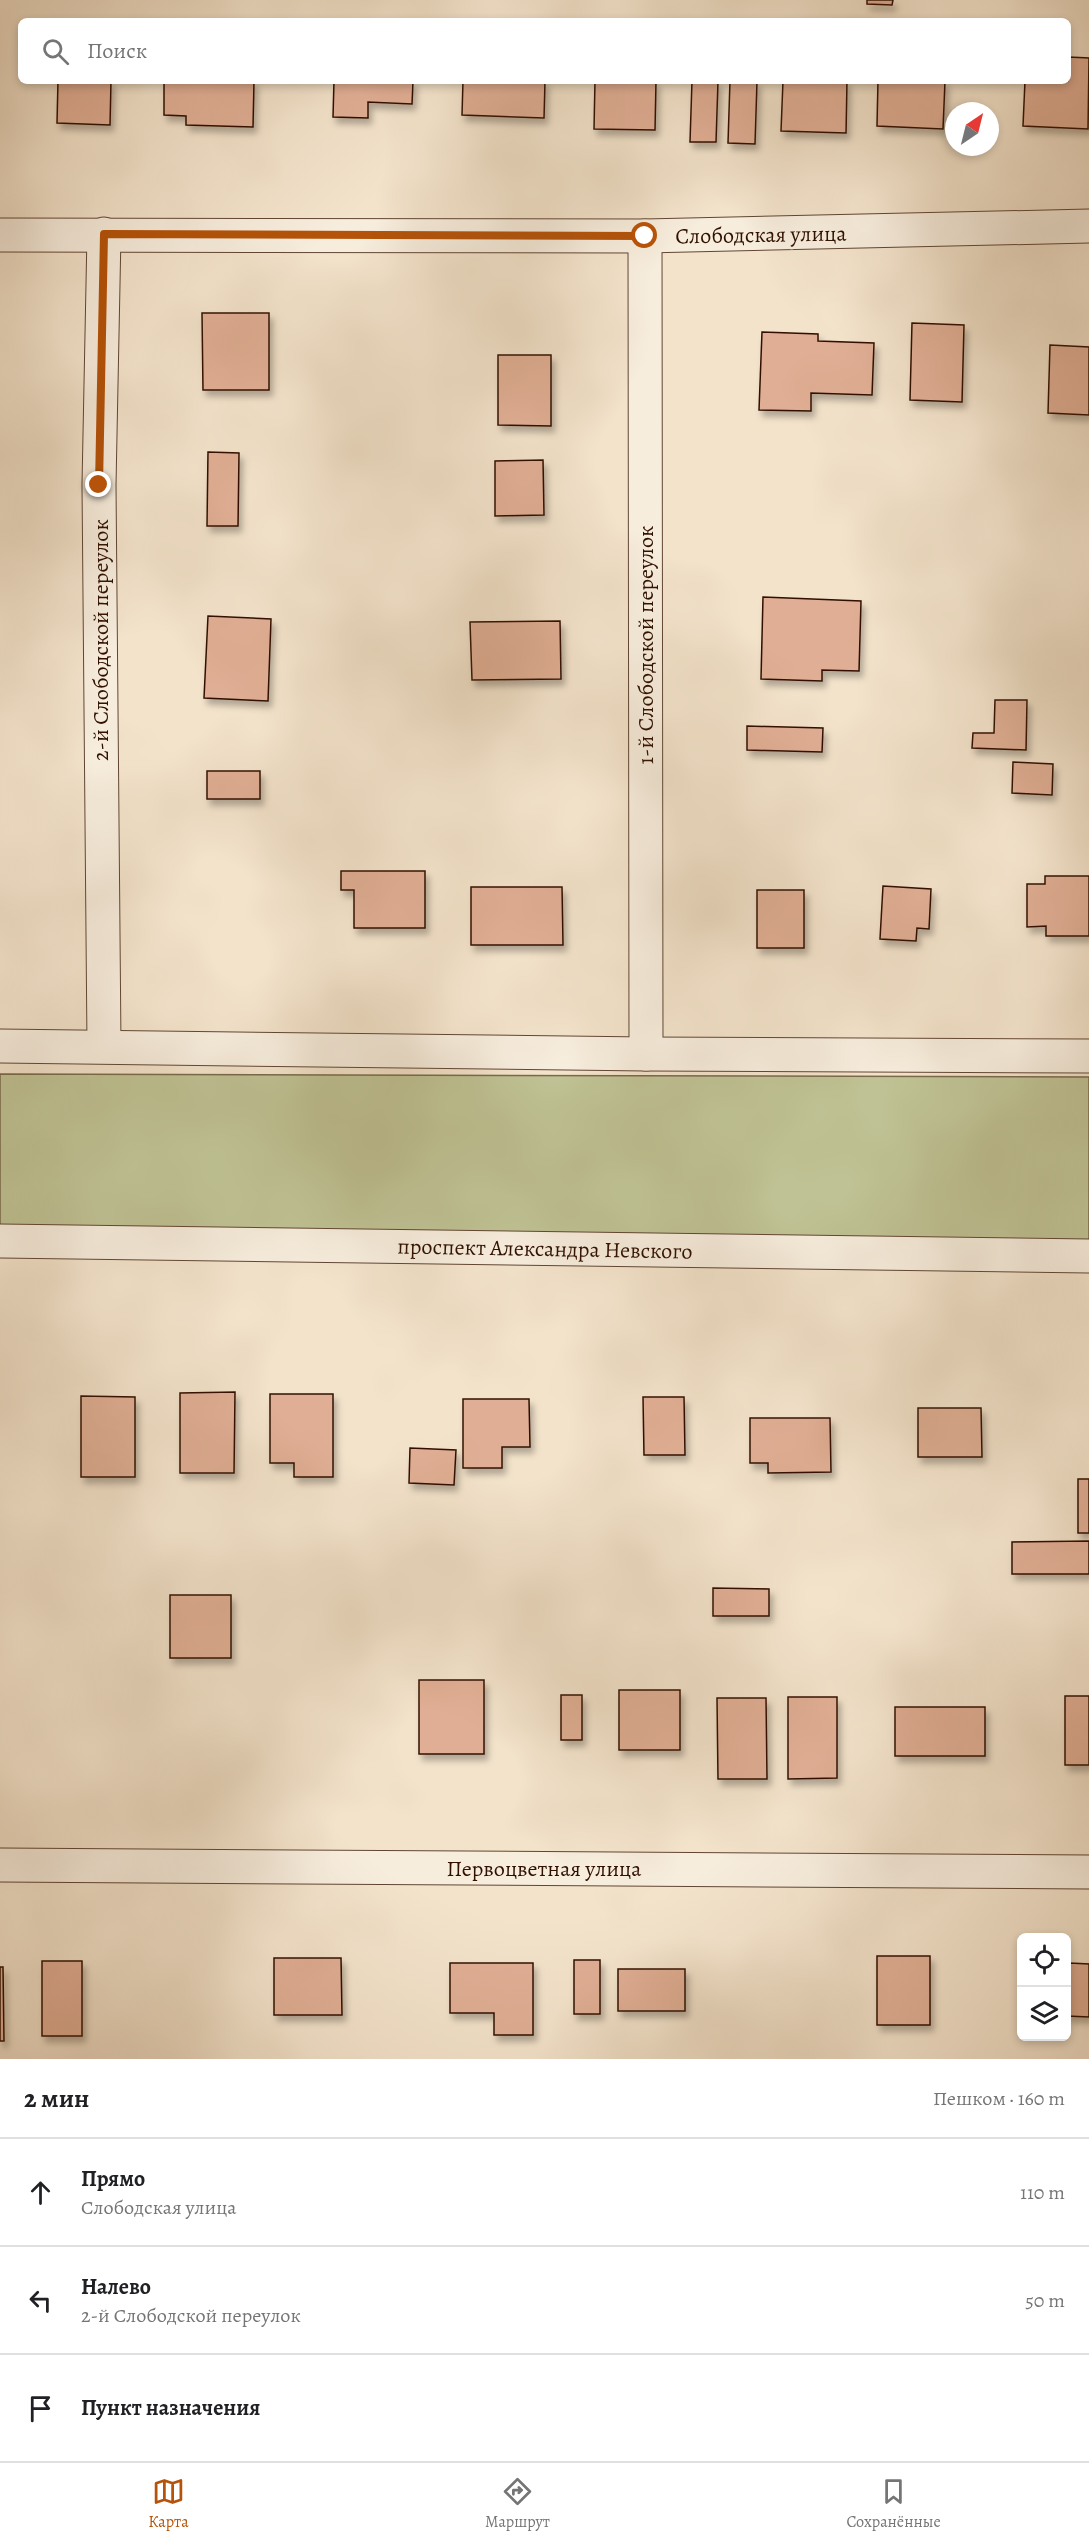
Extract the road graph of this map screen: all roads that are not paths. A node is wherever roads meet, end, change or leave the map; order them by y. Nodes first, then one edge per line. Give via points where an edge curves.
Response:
1 (1089, 226) edge
2 (104, 234) junction
3 (0, 235) edge
4 (645, 236) junction
5 (0, 1046) edge
6 (104, 1046) junction
7 (646, 1054) junction
8 (1089, 1056) edge
9 (0, 1241) edge
10 (1089, 1256) edge
11 (0, 1865) edge
12 (1089, 1872) edge

1 - 4 street, Слободская улица
2 - 3 street, Слободская улица
2 - 4 street, Слободская улица
2 - 6 street, 2-й Слободской переулок via 99,485
4 - 7 street, 1-й Слободской переулок
5 - 6 street
6 - 7 street
7 - 8 street
9 - 10 street, проспект Александра Невского
11 - 12 street, Первоцветная улица

